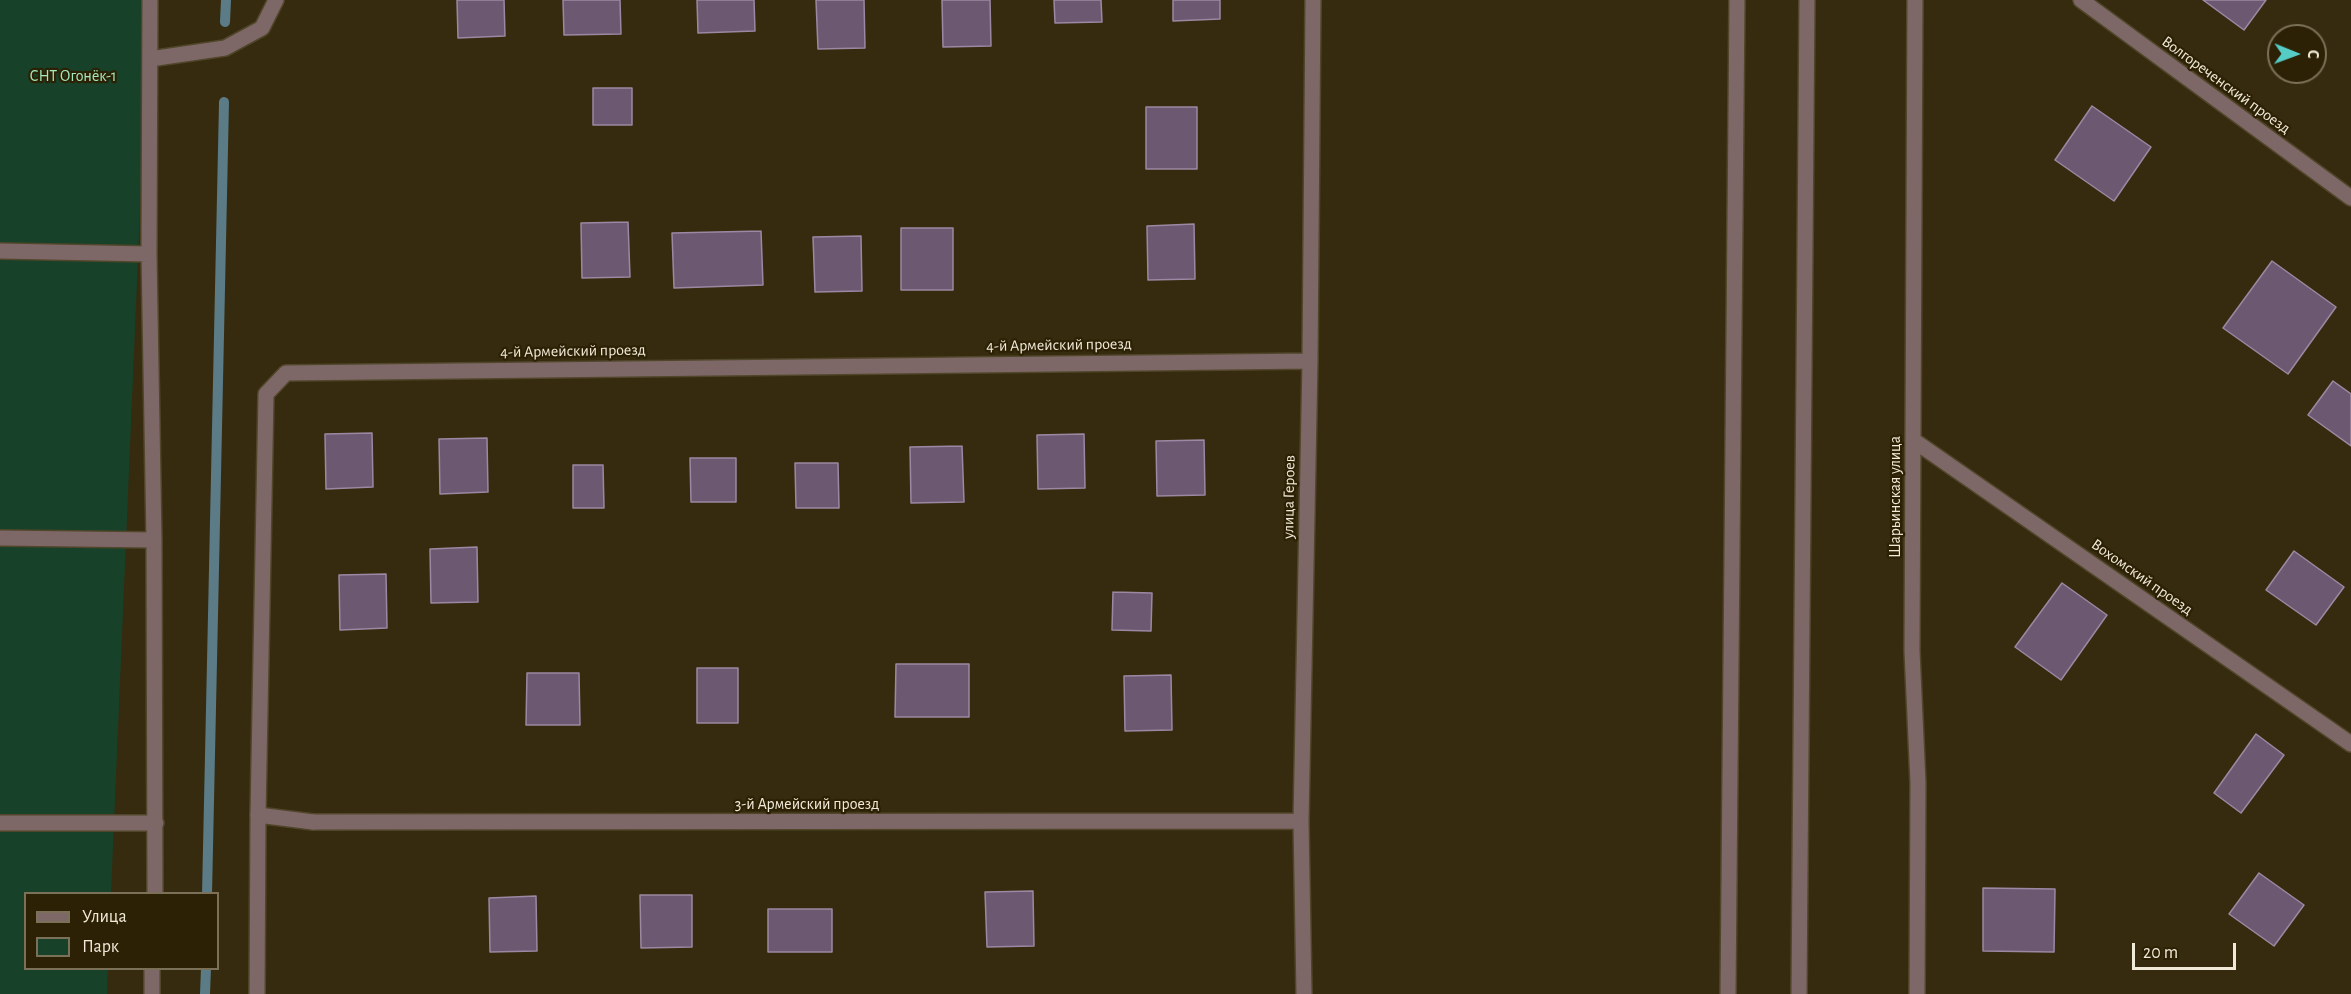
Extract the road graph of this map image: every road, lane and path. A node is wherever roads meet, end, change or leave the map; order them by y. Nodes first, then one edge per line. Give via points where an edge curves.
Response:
1 (150, 0) edge
2 (276, 0) edge
3 (1313, 0) edge
4 (1737, 0) edge
5 (1807, 0) edge
6 (1915, 0) edge
7 (2081, 0) edge
8 (150, 59) junction
9 (2351, 198) edge
10 (0, 251) edge
11 (149, 254) junction
12 (1310, 360) junction
13 (1913, 440) junction
14 (0, 538) edge
15 (154, 540) junction
16 (2351, 744) edge
17 (258, 814) junction
18 (1301, 821) junction
19 (0, 823) edge
20 (156, 823) junction
21 (155, 892) edge
22 (152, 970) edge
23 (152, 994) edge
24 (257, 994) edge
25 (1304, 994) edge
26 (1728, 994) edge
27 (1799, 994) edge
28 (1917, 994) edge

1 - 8 street
2 - 8 street via 262,28 225,48
3 - 12 street, улица Героев
4 - 26 street
5 - 27 street
6 - 13 street, Шарьинская улица
7 - 9 street, Волгореченский проезд
8 - 11 street
10 - 11 street
11 - 15 street
12 - 17 street, 4-й Армейский проезд via 286,373 266,394
12 - 18 street, улица Героев
13 - 16 street, Вохомский проезд
13 - 28 street, Шарьинская улица
14 - 15 street
15 - 20 street
17 - 18 street, 3-й Армейский проезд via 313,822
17 - 24 street, 4-й Армейский проезд
18 - 25 street, улица Героев
19 - 20 street
20 - 21 street
22 - 23 street

